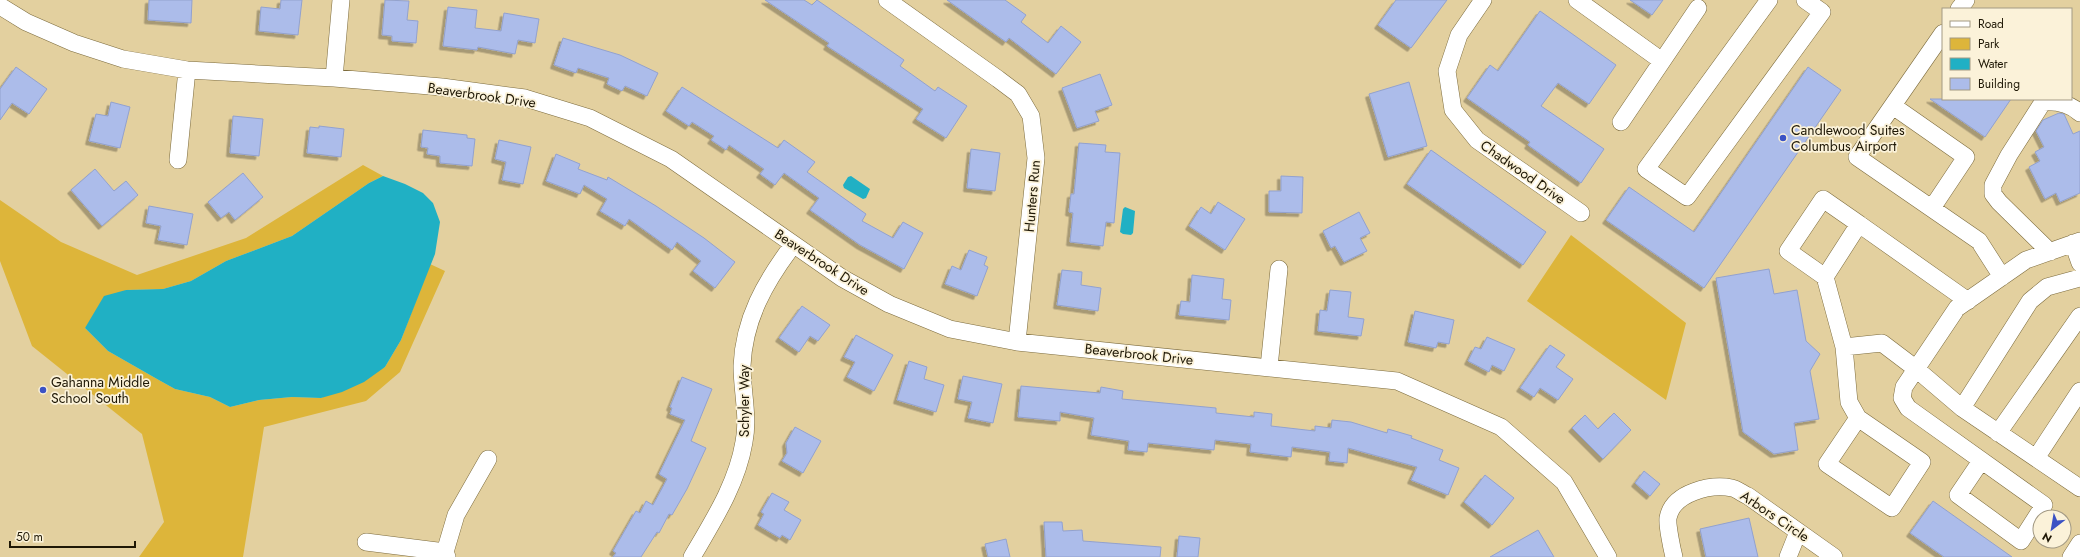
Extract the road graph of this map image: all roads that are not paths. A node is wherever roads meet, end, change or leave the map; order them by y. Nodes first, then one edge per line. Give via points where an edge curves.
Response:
1 (341, 0) edge
2 (887, 0) edge
3 (1483, 0) edge
4 (1577, 0) edge
5 (1769, 0) edge
6 (1805, 0) edge
7 (1966, 0) edge
8 (0, 6) edge
9 (1698, 8) dead end
10 (1960, 8) edge
11 (1942, 34) edge
12 (1662, 61) junction
13 (187, 70) junction
14 (334, 78) junction
15 (1893, 106) junction
16 (2080, 113) edge
17 (1621, 122) dead end
18 (178, 160) dead end
19 (1932, 208) junction
20 (1581, 213) dead end
21 (1859, 224) junction
22 (2077, 242) edge
23 (793, 245) junction
24 (2050, 252) junction
25 (2080, 263) edge
26 (1280, 269) dead end
27 (1825, 277) junction
28 (2002, 277) junction
29 (2080, 278) edge
30 (1968, 301) junction
31 (2080, 316) edge
32 (1017, 342) junction
33 (1844, 347) junction
34 (1269, 367) junction
35 (1916, 368) junction
36 (2080, 391) edge
37 (1962, 408) junction
38 (1858, 418) junction
39 (1998, 433) junction
40 (2036, 458) junction
41 (488, 459) dead end
42 (1981, 461) junction
43 (2080, 488) edge
44 (1798, 532) junction
45 (366, 542) dead end
46 (2080, 543) edge
47 (446, 554) edge
48 (692, 557) edge
49 (1608, 557) edge
50 (1674, 557) edge
51 (1788, 557) edge
52 (1834, 557) edge
53 (2071, 557) edge

1 - 14 street
2 - 32 street, Hunters Run via 1018,94 1031,116 1036,158
3 - 20 street, Chadwood Drive via 1459,35 1447,71 1453,110 1477,140
4 - 12 street
5 - 6 street via 1646,169 1687,197 1822,12
7 - 10 street
8 - 13 street, Beaverbrook Drive via 26,22 74,43 123,60
9 - 12 street
11 - 15 street
12 - 17 street
13 - 14 street, Beaverbrook Drive
13 - 18 street
14 - 23 street, Beaverbrook Drive via 442,87 525,98 590,118 671,159
15 - 19 street via 1966,157
15 - 19 street via 1857,157
16 - 24 street via 2057,101 2043,102 1993,185 1993,194 1999,202
19 - 28 street via 1979,241
21 - 27 street
21 - 27 street via 1823,199 1788,251
21 - 30 street
22 - 24 street
22 - 25 street
23 - 32 street, Beaverbrook Drive via 842,278 889,304 950,329
23 - 48 street, Schyler Way via 774,269 751,314 742,366 746,419 744,442 734,480
24 - 28 street via 2026,260
26 - 34 street
27 - 33 street
28 - 30 street
29 - 37 street via 2047,287 2030,300
30 - 35 street via 1957,308
31 - 39 street
32 - 34 street, Beaverbrook Drive
33 - 35 street via 1882,343
33 - 38 street via 1849,402
34 - 49 street, Beaverbrook Drive via 1397,381 1501,427 1564,482
35 - 37 street
35 - 42 street via 1904,387 1902,398 1908,408
36 - 40 street
37 - 39 street
38 - 38 street via 1827,464 1892,508 1922,462
39 - 40 street
40 - 43 street
41 - 47 street via 456,515
42 - 42 street via 2044,505 2021,541 1958,495
44 - 50 street, Arbors Circle via 1733,488 1717,486 1685,495 1674,504 1668,518
44 - 51 street
44 - 52 street, Arbors Circle
45 - 47 street
46 - 53 street

